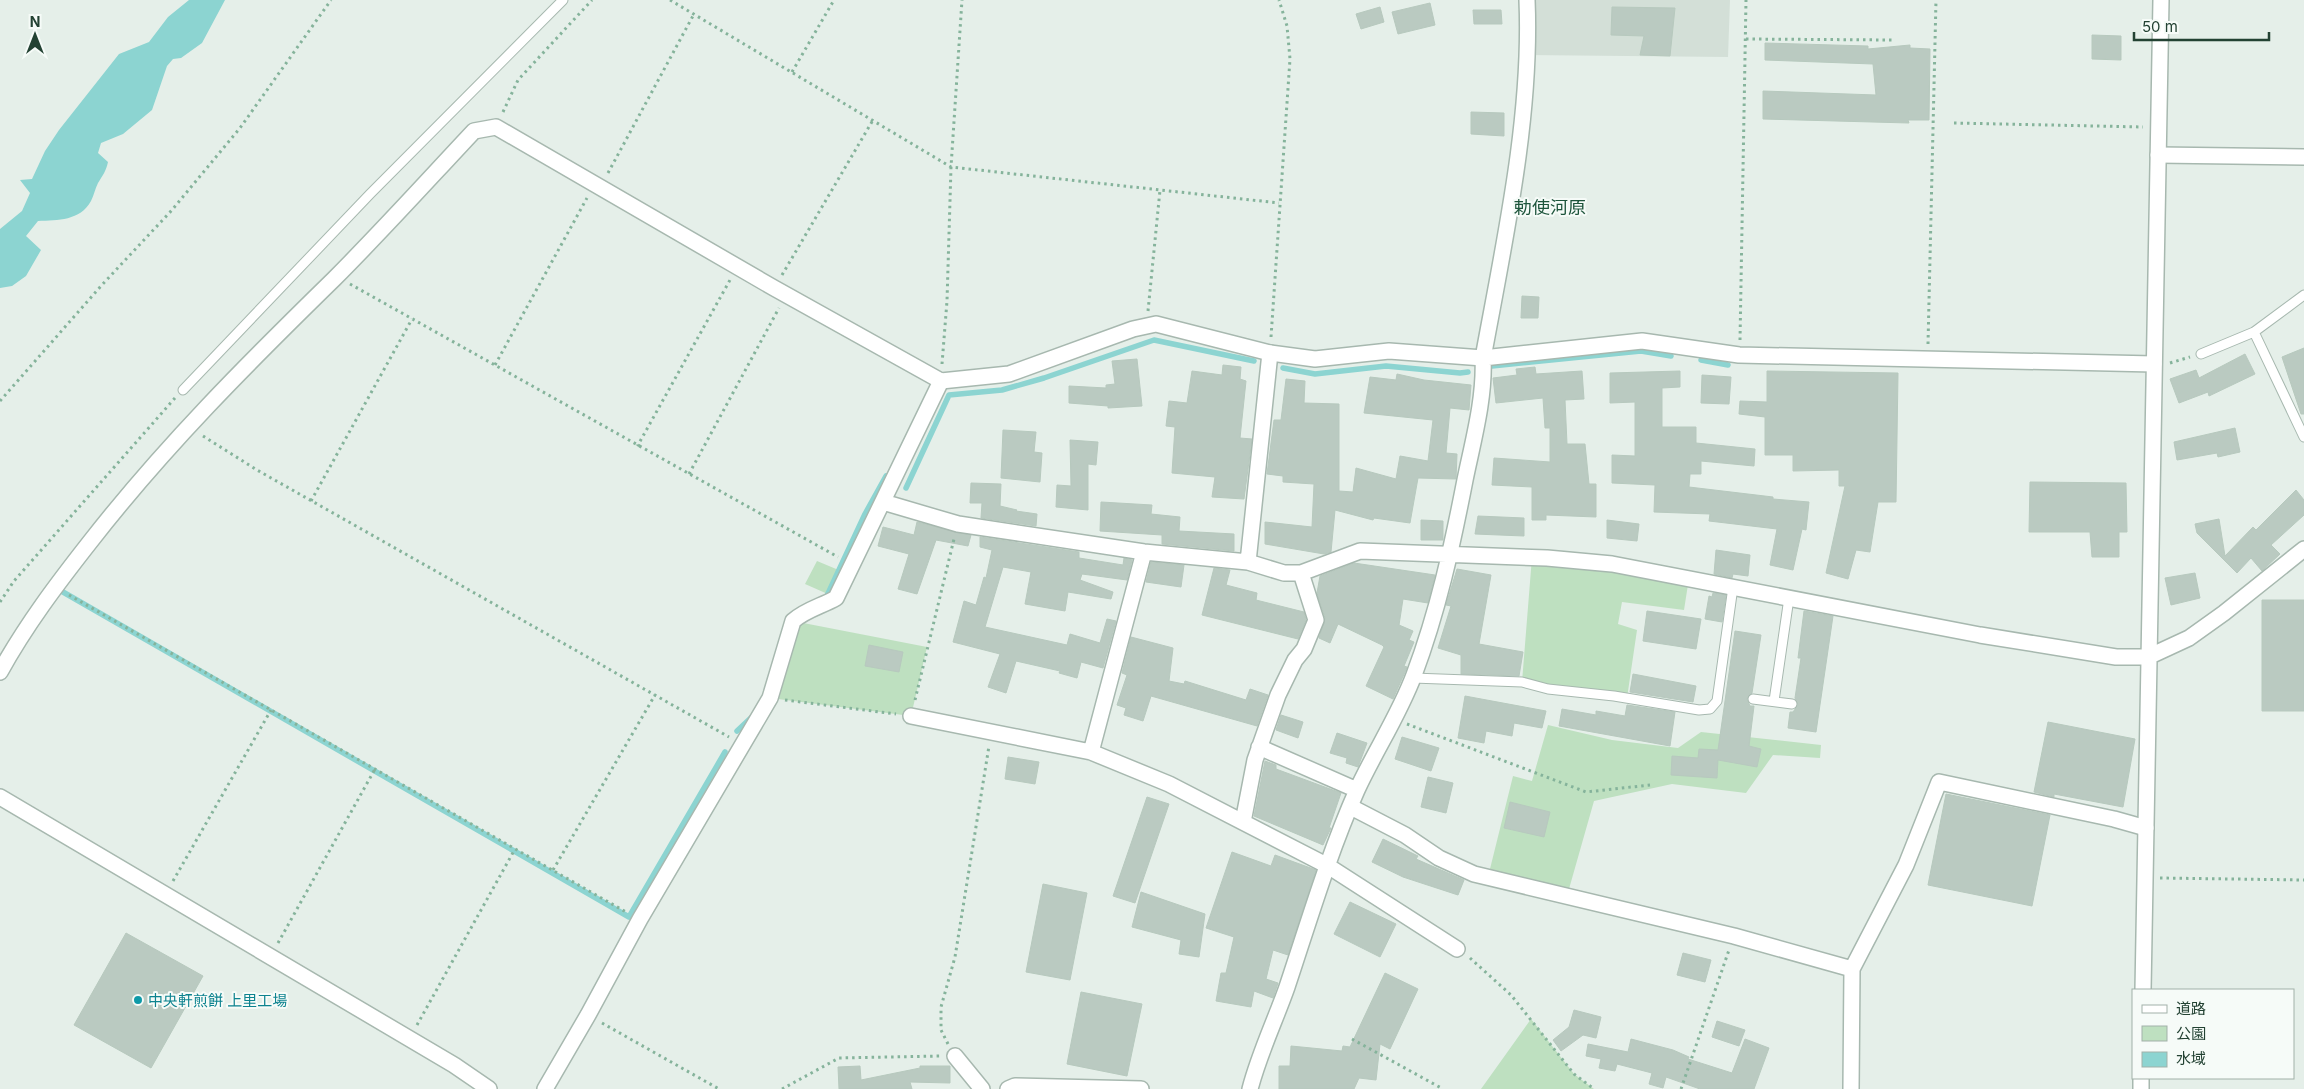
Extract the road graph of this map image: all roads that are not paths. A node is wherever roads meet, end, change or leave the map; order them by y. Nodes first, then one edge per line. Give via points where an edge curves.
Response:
1 (563, 0) edge
2 (1527, 0) edge
3 (2161, 0) edge
4 (2158, 155) junction
5 (2304, 157) edge
6 (2304, 295) edge
7 (2254, 332) junction
8 (1270, 353) junction
9 (2201, 354) road end
10 (1484, 358) junction
11 (2154, 364) junction
12 (941, 381) junction
13 (183, 390) road end
14 (2304, 437) edge
15 (883, 502) junction
16 (1144, 552) junction
17 (1451, 554) junction
18 (2302, 554) edge
19 (1248, 562) junction
20 (1301, 573) junction
21 (1733, 587) junction
22 (1789, 598) junction
23 (2148, 657) junction
24 (0, 672) edge
25 (1413, 678) junction
26 (1753, 698) dead end
27 (1774, 701) junction
28 (1792, 704) dead end
29 (911, 716) road end
30 (1259, 747) junction
31 (1091, 752) junction
32 (1357, 790) junction
33 (0, 797) edge
34 (1351, 807) junction
35 (1242, 822) junction
36 (2146, 828) junction
37 (1328, 866) junction
38 (1456, 949) road end
39 (1852, 969) junction
40 (2143, 989) edge
41 (955, 1056) road end
42 (490, 1089) edge
43 (545, 1089) edge
44 (982, 1089) edge
45 (1008, 1089) edge
46 (1141, 1089) edge
47 (1250, 1089) edge
48 (1851, 1089) edge

1 - 13 lane via 370,194
2 - 10 street via 1522,112 1507,226
3 - 4 street
4 - 5 street
4 - 11 street
6 - 7 lane
7 - 9 lane
7 - 14 lane
8 - 10 street via 1314,359 1389,351
8 - 12 street via 1156,324 1009,374
8 - 19 street
10 - 11 street via 1642,341 1739,355
10 - 17 street via 1474,434
11 - 23 street
12 - 15 street
12 - 24 street via 496,127 474,131 187,426 130,490 54,587 22,632
15 - 16 street via 958,524
15 - 43 street via 836,598 793,621 770,698
16 - 19 street
16 - 31 street
17 - 20 street via 1360,551
17 - 21 street via 1612,564
17 - 25 street via 1435,616
18 - 23 street via 2189,638
19 - 20 street via 1284,573
20 - 30 street via 1316,620 1304,650 1295,660 1278,695
21 - 22 street
21 - 25 lane via 1717,701 1710,709 1548,689 1522,682
22 - 23 street via 1989,637 2116,657
22 - 27 lane
23 - 36 street
25 - 32 street
26 - 27 lane
27 - 28 lane
29 - 31 street
30 - 32 street
30 - 35 street
31 - 35 street via 1169,784
32 - 34 street
33 - 42 street
34 - 37 street
34 - 39 street via 1405,835 1439,858 1474,874 1734,936
35 - 37 street
36 - 39 street via 2114,818 1939,782 1906,865
36 - 40 street
37 - 38 street
37 - 47 street via 1286,990 1256,1064
39 - 48 street
41 - 44 street
45 - 46 street via 1015,1086

